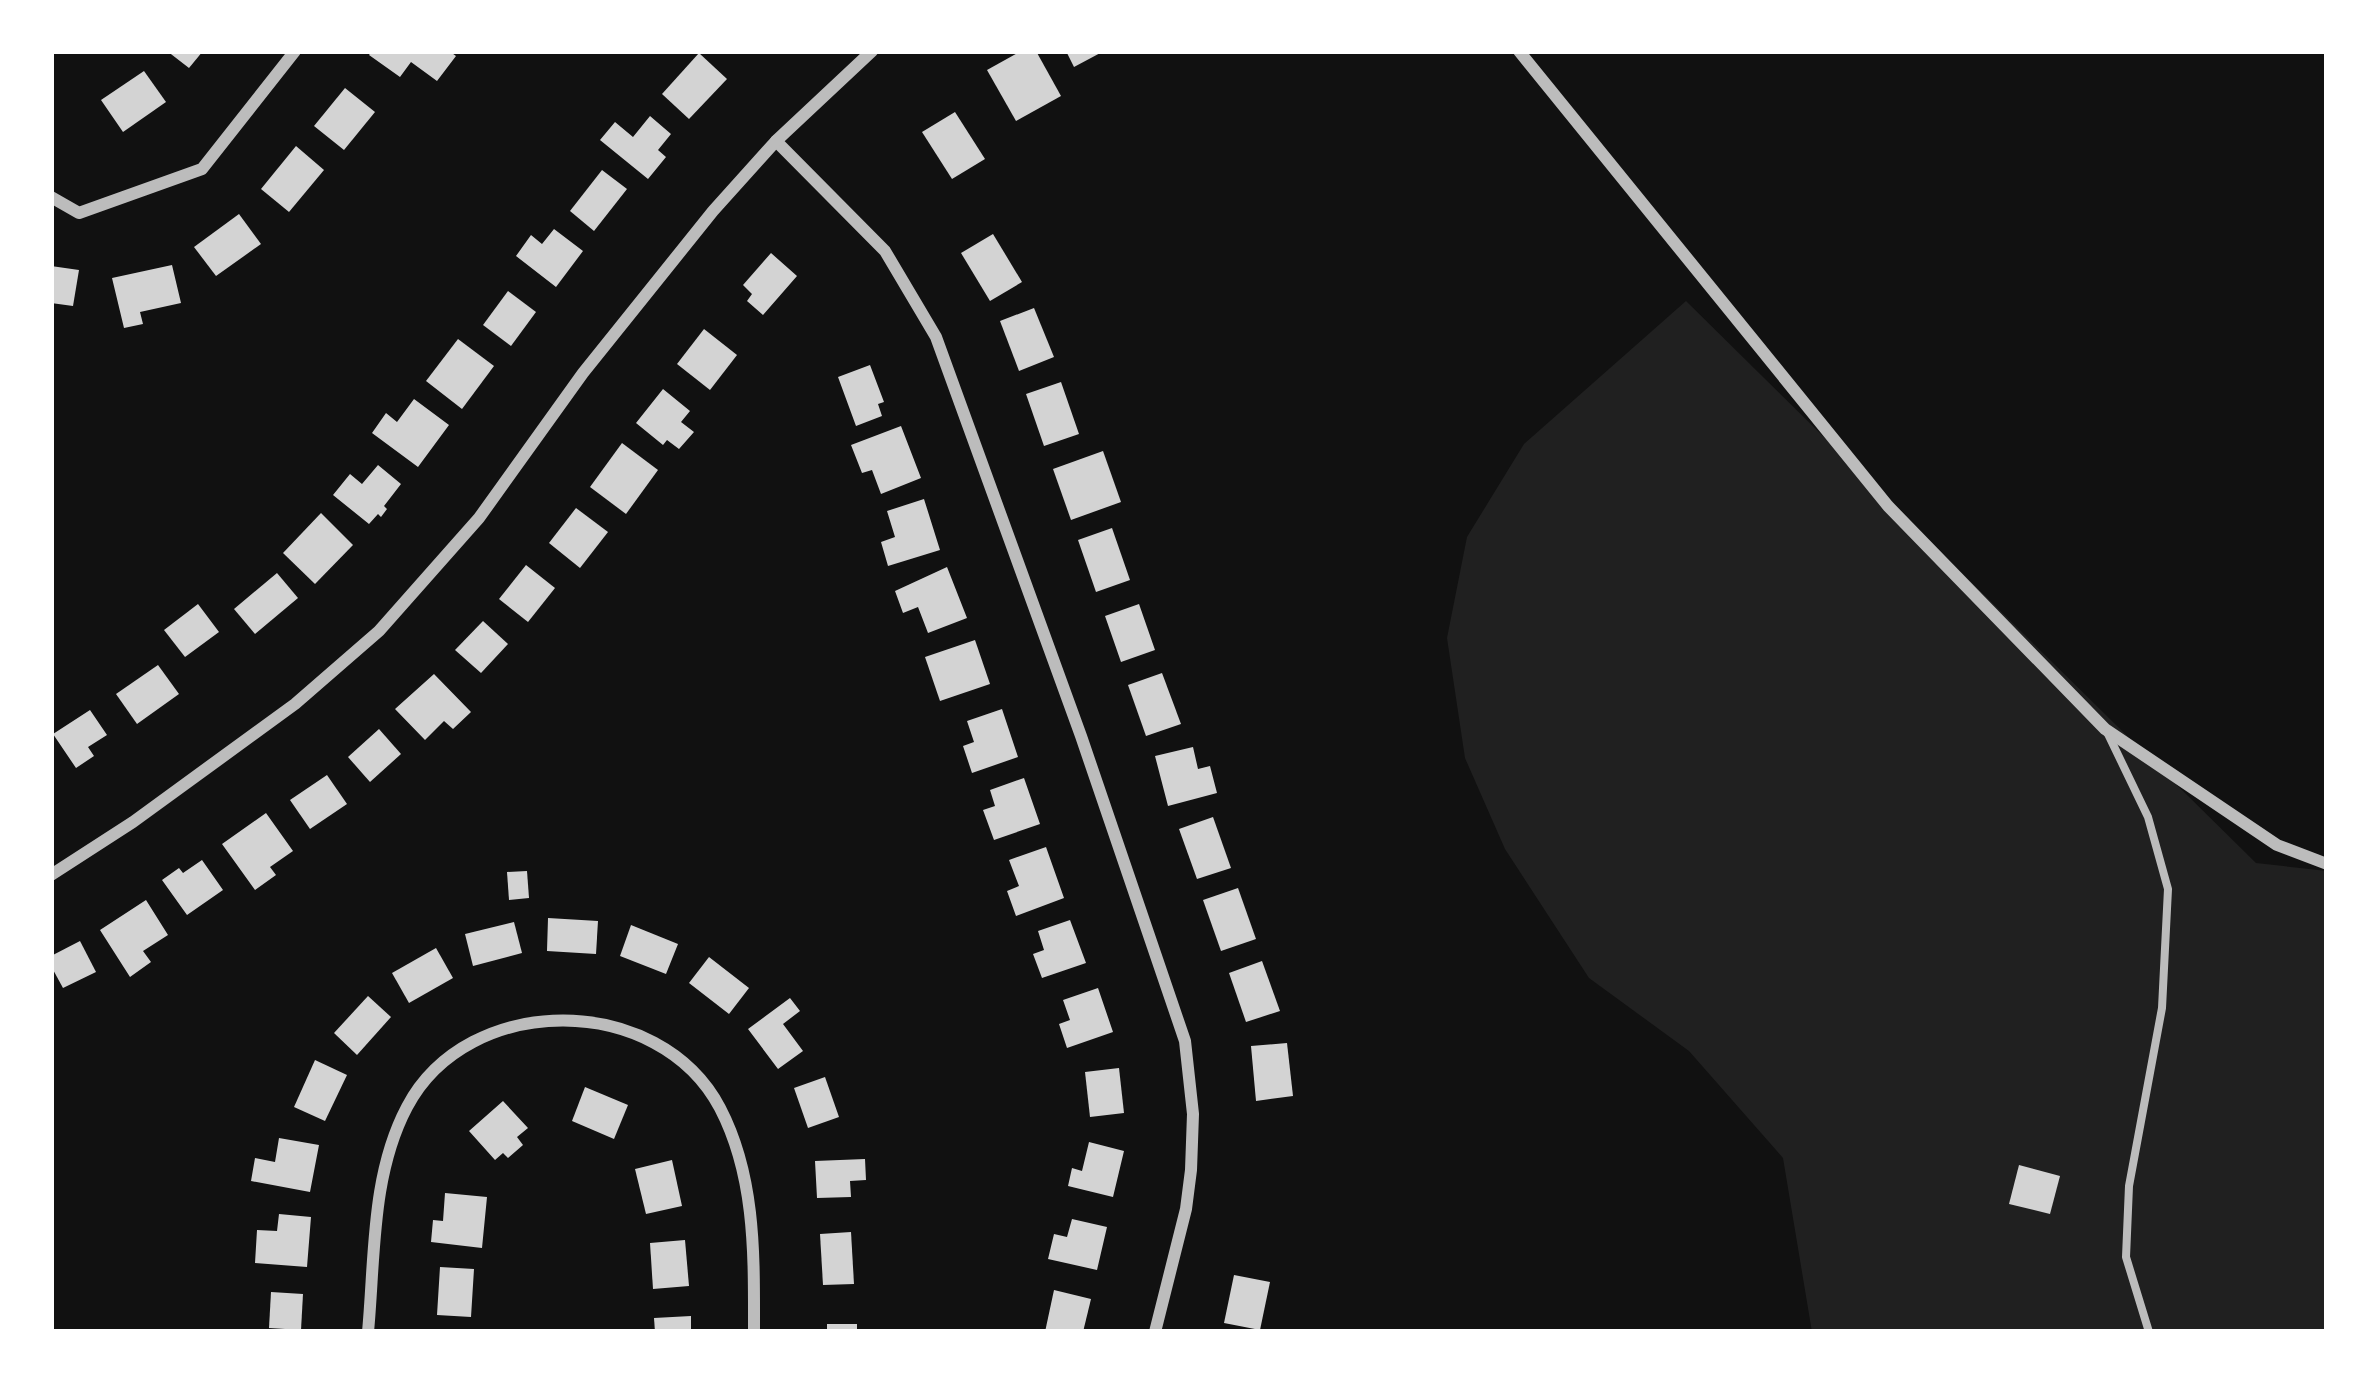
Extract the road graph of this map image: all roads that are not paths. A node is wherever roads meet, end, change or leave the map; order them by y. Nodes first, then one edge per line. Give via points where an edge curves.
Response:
1 (296, 51) edge
2 (872, 51) edge
3 (1520, 51) edge
4 (776, 141) junction
5 (51, 197) edge
6 (2105, 729) junction
7 (2327, 864) edge
8 (51, 875) edge
9 (368, 1332) edge
10 (754, 1332) edge
11 (1155, 1332) edge
12 (2149, 1332) edge

1 - 5 street via 202,169 79,214
2 - 4 street
3 - 6 street via 1888,506
4 - 8 street via 583,374 479,518 379,631 295,704
4 - 11 street via 885,250 936,337 1185,1041 1191,1170
6 - 7 street via 2277,845
6 - 12 lane via 2147,817 2168,889 2162,1008 2129,1186 2126,1257
9 - 10 street via 384,1168 410,1101 452,1056 482,1038 556,1019 632,1030 666,1047 718,1104 746,1179

